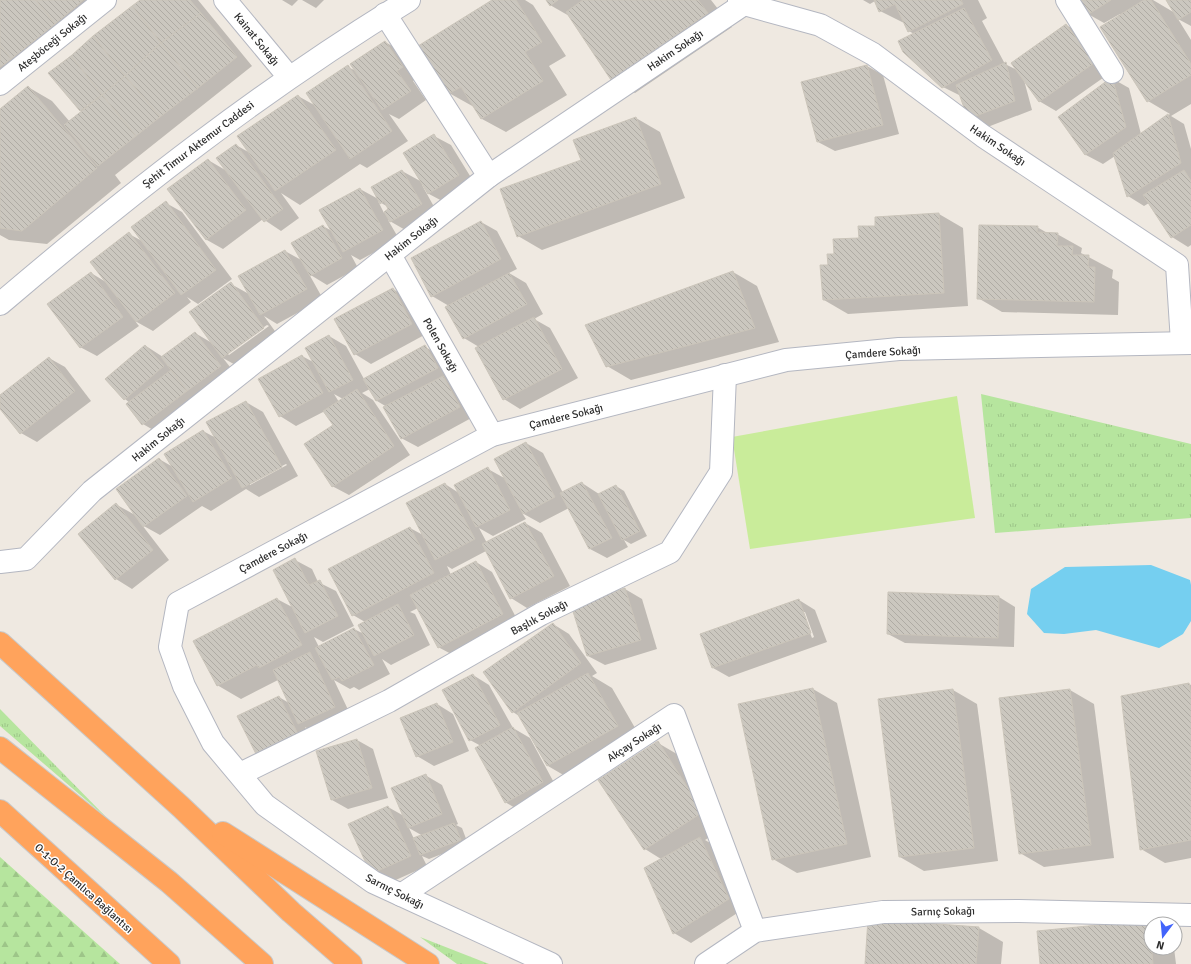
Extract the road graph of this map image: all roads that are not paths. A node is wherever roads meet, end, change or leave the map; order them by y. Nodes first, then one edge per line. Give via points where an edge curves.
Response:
1 (105, 0) edge
2 (226, 0) edge
3 (409, 0) edge
4 (1066, 0) edge
5 (742, 2) edge
6 (385, 14) junction
7 (1112, 72) dead end
8 (289, 77) junction
9 (0, 84) edge
10 (489, 176) junction
11 (390, 255) junction
12 (1184, 261) edge
13 (0, 304) edge
14 (1188, 344) edge
15 (725, 375) junction
16 (492, 435) junction
17 (0, 562) edge
18 (0, 643) edge
19 (0, 748) edge
20 (240, 774) junction
21 (182, 807) junction
22 (0, 811) edge
23 (401, 895) junction
24 (1191, 915) edge
25 (755, 931) junction
26 (169, 964) edge
27 (262, 964) edge
28 (351, 964) edge
29 (428, 964) edge
30 (551, 964) edge
31 (706, 964) edge

1 - 9 street, Ateşböceği Sokağı
2 - 8 street, Kainat Sokağı
3 - 6 street, Şehit Timur Aktemur Caddesi
4 - 7 street
5 - 10 street, Hakim Sokağı
5 - 12 street, Hakim Sokağı via 820,25 873,54 983,136
6 - 8 street, Şehit Timur Aktemur Caddesi
6 - 10 street
8 - 13 street, Şehit Timur Aktemur Caddesi via 138,189
10 - 11 street, Hakim Sokağı
11 - 16 street, Polen Sokağı
11 - 17 street, Hakim Sokağı via 92,491 26,558
12 - 14 street, Hakim Sokağı
14 - 15 street, Çamdere Sokağı via 899,349 786,360
15 - 16 street, Çamdere Sokağı
15 - 20 street, Başlık Sokağı via 721,472 670,552 541,614 389,701
16 - 20 street, Çamdere Sokağı via 178,603 170,647 184,686 213,743
18 - 21 highway
19 - 27 highway via 169,882
20 - 23 street, Sarnıç Sokağı via 265,805 373,882
21 - 28 highway via 291,912
21 - 29 highway
22 - 26 highway, O-1-O-2 Çamlıca Bağlantısı
23 - 25 street, Akçay Sokağı via 674,716
23 - 30 street, Sarnıç Sokağı
24 - 25 street, Sarnıç Sokağı via 1019,911 883,912
25 - 31 street, Sarnıç Sokağı

